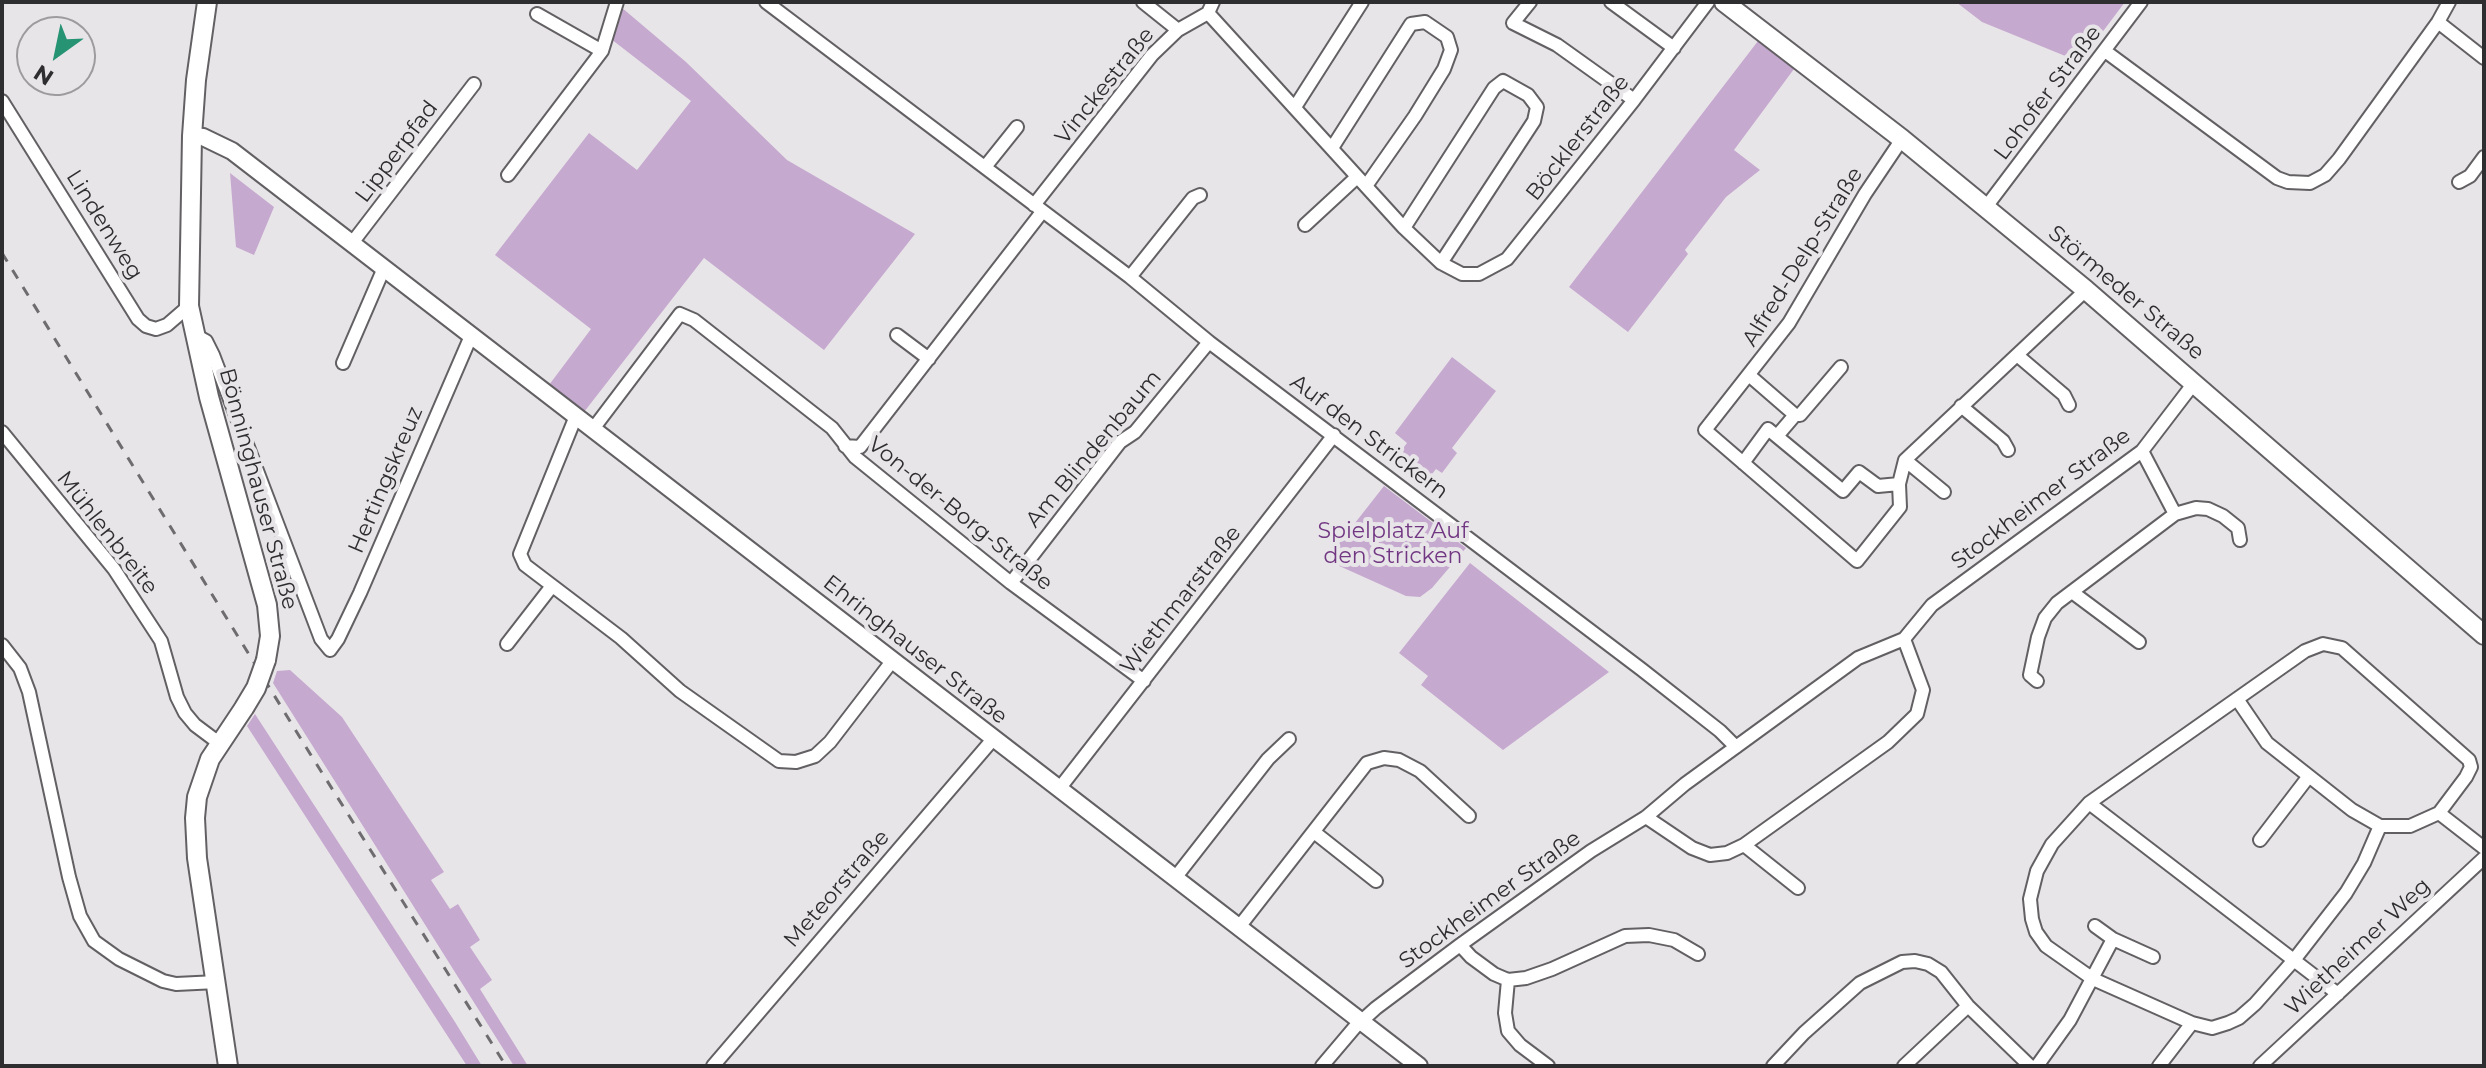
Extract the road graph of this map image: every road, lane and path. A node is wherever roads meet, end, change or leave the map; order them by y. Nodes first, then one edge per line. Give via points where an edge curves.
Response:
1 (207, 2) edge
2 (617, 2) edge
3 (766, 2) edge
4 (1143, 2) edge
5 (1362, 2) edge
6 (1530, 2) edge
7 (1611, 2) edge
8 (1708, 2) edge
9 (1724, 2) edge
10 (2141, 2) edge
11 (2449, 2) edge
12 (1211, 7) edge
13 (537, 14) dead end
14 (2438, 22) junction
15 (1178, 30) junction
16 (1674, 48) junction
17 (602, 51) junction
18 (2105, 51) junction
19 (2484, 58) edge
20 (474, 84) dead end
21 (1634, 100) junction
22 (2, 101) edge
23 (1295, 107) junction
24 (1017, 127) dead end
25 (192, 136) junction
26 (1902, 139) junction
27 (1332, 148) junction
28 (2484, 157) edge
29 (985, 167) junction
30 (508, 175) dead end
31 (1361, 182) junction
32 (2459, 182) dead end
33 (1200, 195) dead end
34 (1986, 207) junction
35 (1038, 208) junction
36 (1305, 225) dead end
37 (1404, 228) junction
38 (352, 243) junction
39 (1441, 263) junction
40 (384, 268) junction
41 (1130, 277) junction
42 (2086, 290) junction
43 (189, 306) junction
44 (193, 334) junction
45 (897, 335) dead end
46 (471, 336) junction
47 (1209, 342) junction
48 (2017, 355) junction
49 (929, 359) junction
50 (343, 363) dead end
51 (1841, 367) dead end
52 (1750, 376) junction
53 (2194, 383) junction
54 (2069, 405) dead end
55 (1961, 406) junction
56 (1795, 415) junction
57 (576, 416) junction
58 (593, 429) junction
59 (1334, 435) junction
60 (1777, 436) junction
61 (3, 437) edge
62 (845, 446) junction
63 (2008, 450) dead end
64 (2142, 451) junction
65 (1905, 460) junction
66 (1743, 463) junction
67 (1899, 484) junction
68 (1944, 492) dead end
69 (2175, 514) junction
70 (2240, 540) dead end
71 (1011, 583) junction
72 (552, 586) junction
73 (2072, 592) junction
74 (2484, 635) edge
75 (1904, 639) junction
76 (2139, 642) dead end
77 (507, 644) dead end
78 (2, 645) edge
79 (893, 660) junction
80 (1144, 681) junction
81 (2037, 681) dead end
82 (2237, 699) junction
83 (994, 738) junction
84 (1289, 739) dead end
85 (219, 743) junction
86 (1736, 747) junction
87 (2309, 776) junction
88 (1059, 789) junction
89 (2089, 803) junction
90 (2439, 813) junction
91 (1469, 816) dead end
92 (1646, 817) junction
93 (2380, 826) junction
94 (1314, 832) junction
95 (2260, 840) dead end
96 (1744, 845) junction
97 (2484, 848) edge
98 (2484, 858) edge
99 (1175, 878) junction
100 (1376, 881) dead end
101 (1798, 888) dead end
102 (2095, 926) dead end
103 (1239, 927) junction
104 (2113, 939) junction
105 (1460, 945) junction
106 (1698, 954) dead end
107 (2153, 957) dead end
108 (2294, 960) junction
109 (2093, 979) junction
110 (1508, 980) junction
111 (217, 982) junction
112 (2338, 994) junction
113 (1968, 1006) junction
114 (1362, 1022) junction
115 (2189, 1028) junction
116 (228, 1066) edge
117 (713, 1066) edge
118 (1322, 1066) edge
119 (1419, 1066) edge
120 (1548, 1066) edge
121 (1773, 1066) edge
122 (1904, 1066) edge
123 (2030, 1066) edge
124 (2037, 1066) edge
125 (2159, 1066) edge
126 (2260, 1066) edge

1 - 25 main road, Bönninghauser Straße
2 - 17 street
3 - 29 street, Auf den Strickern
4 - 15 street
5 - 23 street
6 - 21 street via 1513,23 1557,45
7 - 16 street
8 - 16 street, Böcklerstraße
9 - 26 main road, Störmeder Straße
10 - 18 street, Lohofer Straße
11 - 14 street
12 - 15 street, Vinckestraße
12 - 23 street
13 - 17 street
14 - 18 street via 2339,159 2310,183 2277,178
14 - 19 street
15 - 35 street, Vinckestraße via 1152,55
16 - 21 street, Böcklerstraße
17 - 30 street
18 - 34 street, Lohofer Straße
20 - 38 street, Lipperpfad
21 - 39 street, Böcklerstraße via 1507,259 1479,274 1462,274
22 - 43 street, Lindenweg via 138,319 156,329
23 - 27 street
24 - 29 street
25 - 38 street, Ehringhauser Straße via 232,151
25 - 43 main road, Bönninghauser Straße
26 - 34 main road, Störmeder Straße
26 - 52 street, Alfred-Delp-Straße via 1789,323
27 - 31 street
27 - 31 street via 1411,24 1425,22 1447,37 1451,50 1444,69 1415,116
28 - 32 street
29 - 35 street, Auf den Strickern
31 - 36 street
31 - 37 street
33 - 41 street
34 - 42 main road, Störmeder Straße
35 - 41 street, Auf den Strickern
35 - 49 street, Vinckestraße
37 - 39 street
37 - 39 street via 1494,88 1503,81 1515,86 1537,107 1534,121
38 - 40 street, Ehringhauser Straße
40 - 46 street, Ehringhauser Straße
40 - 50 street
41 - 47 street, Auf den Strickern
42 - 48 street
42 - 53 main road, Störmeder Straße
43 - 44 main road, Bönninghauser Straße
44 - 46 street, Hertingskreuz via 206,341 213,355 321,639 330,650
44 - 85 main road, Bönninghauser Straße, bridge via 267,605 270,636 256,688
45 - 49 street
46 - 57 street, Ehringhauser Straße
47 - 59 street, Auf den Strickern
47 - 71 street, Am Blindenbaum via 1135,432 1120,442
48 - 54 street
48 - 55 street
49 - 62 street, Vinckestraße via 860,447
51 - 56 street
52 - 56 street
52 - 66 street, Alfred-Delp-Straße via 1705,430
53 - 64 street, Stockheimer Straße
53 - 74 main road, Störmeder Straße
55 - 63 street
55 - 65 street
56 - 60 street
57 - 58 street, Ehringhauser Straße
57 - 72 street via 520,554 525,565
58 - 62 street, Von-der-Borg-Straße via 680,314 832,428
58 - 79 street, Ehringhauser Straße
59 - 80 street, Wiethmarstraße
59 - 86 street, Auf den Strickern
60 - 66 street via 1768,429
60 - 67 street via 1843,491 1859,472 1878,486
61 - 85 street, Mühlenbreite via 114,569 161,641 185,713
62 - 71 street, Von-der-Borg-Straße
64 - 69 street
64 - 75 street, Stockheimer Straße via 1932,605
65 - 67 street
65 - 68 street
66 - 67 street via 1857,561 1900,507
69 - 70 street via 2208,509 2238,528
69 - 73 street
71 - 80 street, Von-der-Borg-Straße
72 - 77 street
72 - 79 street via 680,691 779,761 815,756
73 - 76 street
73 - 81 street via 2045,618 2030,675
75 - 86 street, Stockheimer Straße via 1858,658
75 - 96 street via 1923,690 1917,714 1888,742
78 - 111 street via 20,668 29,692 69,877 94,941 163,981
79 - 83 street, Ehringhauser Straße
80 - 88 street, Wiethmarstraße
82 - 87 street via 2267,743
82 - 89 street
82 - 90 street via 2305,651 2323,644 2342,648 2469,760 2466,777
83 - 88 street, Ehringhauser Straße
83 - 117 street, Meteorstraße
84 - 99 street
85 - 111 main road, Bönninghauser Straße via 202,779 195,818
86 - 92 street, Stockheimer Straße
87 - 93 street
87 - 95 street
88 - 99 street, Ehringhauser Straße
89 - 108 street
89 - 109 street via 2052,844 2030,899 2036,932 2046,946
90 - 93 street via 2410,826
90 - 97 street
91 - 94 street via 1420,771 1384,758 1367,763
92 - 96 street via 1710,855
92 - 105 street, Stockheimer Straße
93 - 108 street via 2346,893
94 - 100 street
94 - 103 street
96 - 101 street
98 - 112 street, Wietheimer Weg
99 - 103 street, Ehringhauser Straße
102 - 104 street
103 - 114 street, Ehringhauser Straße
104 - 107 street
104 - 109 street
105 - 110 street
105 - 114 street, Stockheimer Straße
106 - 110 street via 1674,940 1625,936 1552,969
108 - 112 street
108 - 115 street via 2239,1018 2212,1028
109 - 115 street
109 - 124 street
110 - 120 street via 1508,1031
111 - 116 main road, Bönninghauser Straße
112 - 126 street, Wietheimer Weg
113 - 121 street via 1941,972 1928,964 1902,962 1860,983
113 - 122 street
113 - 123 street
114 - 118 street, Stockheimer Straße
114 - 119 street, Ehringhauser Straße
115 - 125 street

